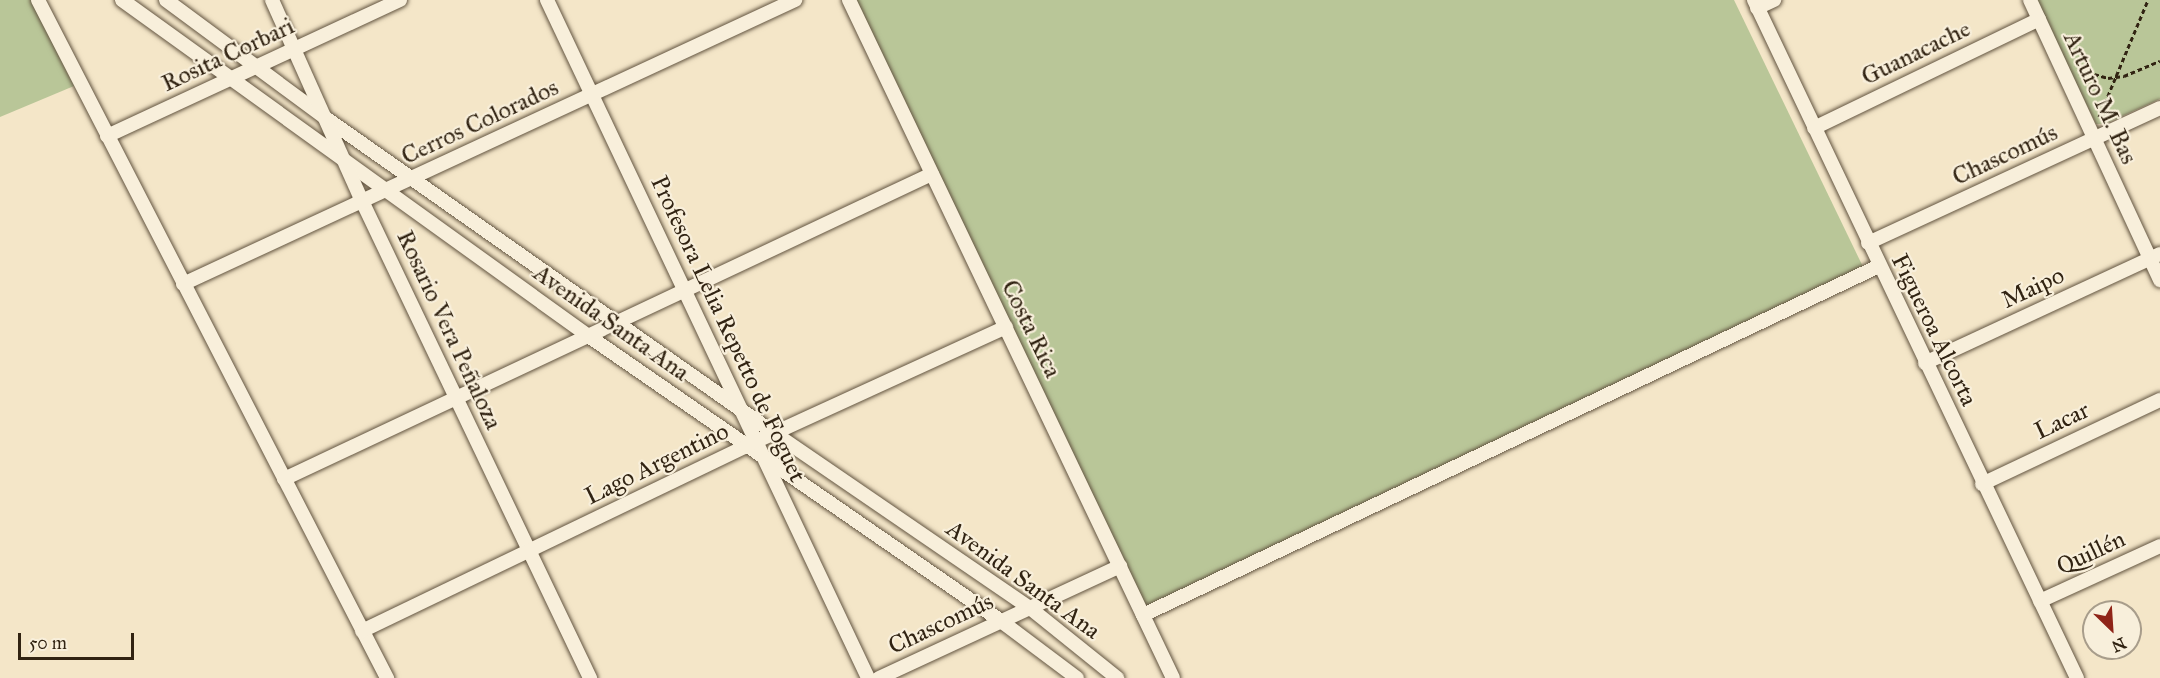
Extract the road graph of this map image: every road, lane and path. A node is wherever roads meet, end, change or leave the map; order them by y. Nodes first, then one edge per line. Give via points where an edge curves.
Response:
1 (38, 0) edge
2 (122, 0) edge
3 (166, 0) edge
4 (272, 0) edge
5 (400, 0) edge
6 (547, 0) edge
7 (795, 0) edge
8 (849, 0) edge
9 (1774, 0) edge
10 (2030, 0) edge
11 (2148, 0) edge
12 (1756, 4) edge
13 (2039, 19) junction
14 (295, 49) junction
15 (2071, 56) dead end
16 (2160, 61) edge
17 (255, 67) junction
18 (2114, 77) junction
19 (229, 80) junction
20 (591, 94) junction
21 (2160, 108) edge
22 (327, 119) junction
23 (2096, 124) dead end
24 (1814, 128) junction
25 (107, 136) junction
26 (2093, 139) junction
27 (346, 163) junction
28 (932, 174) junction
29 (412, 178) junction
30 (384, 191) junction
31 (362, 201) junction
32 (1868, 243) junction
33 (2155, 256) edge
34 (1879, 266) junction
35 (2160, 280) edge
36 (183, 284) junction
37 (684, 290) junction
38 (616, 322) junction
39 (1005, 327) junction
40 (587, 335) junction
41 (1925, 363) junction
42 (456, 398) junction
43 (2160, 400) edge
44 (740, 409) junction
45 (774, 433) junction
46 (751, 444) junction
47 (763, 457) junction
48 (284, 479) junction
49 (1982, 483) junction
50 (2160, 546) edge
51 (529, 550) junction
52 (1119, 566) junction
53 (2040, 601) junction
54 (1030, 608) junction
55 (1143, 615) junction
56 (1001, 621) junction
57 (362, 631) junction
58 (387, 678) edge
59 (590, 678) edge
60 (868, 678) edge
61 (879, 678) edge
62 (1077, 678) edge
63 (1117, 678) edge
64 (1173, 678) edge
65 (2077, 678) edge

1 - 25 street
2 - 19 street, Avenida Santa Ana
3 - 17 street, Avenida Santa Ana
4 - 14 street, Rosario Vera Peñaloza
5 - 14 street, Rosita Corbari
6 - 20 street, Profesora Lelia Repetto de Foguet
7 - 20 street, Cerros Colorados
8 - 28 street, Costa Rica
9 - 12 street
10 - 13 street, Arturo M. Bas
11 - 18 path
12 - 24 street, Figueroa Alcorta
13 - 24 street, Guanacache
13 - 26 street, Arturo M. Bas
14 - 17 street, Rosita Corbari
14 - 22 street, Rosario Vera Peñaloza
15 - 18 path via 2087,72
16 - 18 path
17 - 19 street, Rosita Corbari
17 - 22 street, Avenida Santa Ana
18 - 23 path
19 - 25 street, Rosita Corbari
19 - 27 street, Avenida Santa Ana
20 - 29 street, Cerros Colorados
20 - 37 street, Profesora Lelia Repetto de Foguet
21 - 26 street, Chascomús
22 - 27 street, Rosario Vera Peñaloza
22 - 29 street, Avenida Santa Ana
24 - 32 street, Figueroa Alcorta
25 - 36 street
26 - 32 street, Chascomús
26 - 33 street, Arturo M. Bas
27 - 30 street, Avenida Santa Ana
27 - 31 street, Rosario Vera Peñaloza
28 - 37 street
28 - 39 street, Costa Rica
29 - 30 street, Cerros Colorados
29 - 38 street, Avenida Santa Ana
30 - 31 street, Cerros Colorados
30 - 40 street, Avenida Santa Ana
31 - 36 street, Cerros Colorados
31 - 42 street, Rosario Vera Peñaloza
32 - 34 street, Figueroa Alcorta
33 - 35 street, Arturo M. Bas
33 - 41 street, Maipo
34 - 41 street, Figueroa Alcorta
34 - 55 street
36 - 48 street
37 - 38 street
37 - 44 street, Profesora Lelia Repetto de Foguet
38 - 40 street
38 - 44 street, Avenida Santa Ana
39 - 45 street, Lago Argentino
39 - 52 street, Costa Rica
40 - 42 street
40 - 46 street, Avenida Santa Ana
41 - 49 street, Figueroa Alcorta
42 - 48 street
42 - 51 street, Rosario Vera Peñaloza
43 - 49 street, Lacar
44 - 45 street, Avenida Santa Ana
44 - 46 street, Profesora Lelia Repetto de Foguet
45 - 46 street, Lago Argentino
45 - 54 street, Avenida Santa Ana
46 - 47 street, Profesora Lelia Repetto de Foguet
46 - 51 street, Lago Argentino
47 - 56 street, Avenida Santa Ana
47 - 60 street, Profesora Lelia Repetto de Foguet
48 - 57 street
49 - 53 street, Figueroa Alcorta
50 - 53 street, Quillén
51 - 57 street, Lago Argentino
51 - 59 street, Rosario Vera Peñaloza
52 - 54 street, Chascomús
52 - 55 street, Costa Rica
53 - 65 street, Figueroa Alcorta
54 - 56 street, Chascomús
54 - 63 street, Avenida Santa Ana
55 - 64 street, Costa Rica
56 - 61 street, Chascomús
56 - 62 street, Avenida Santa Ana
57 - 58 street

